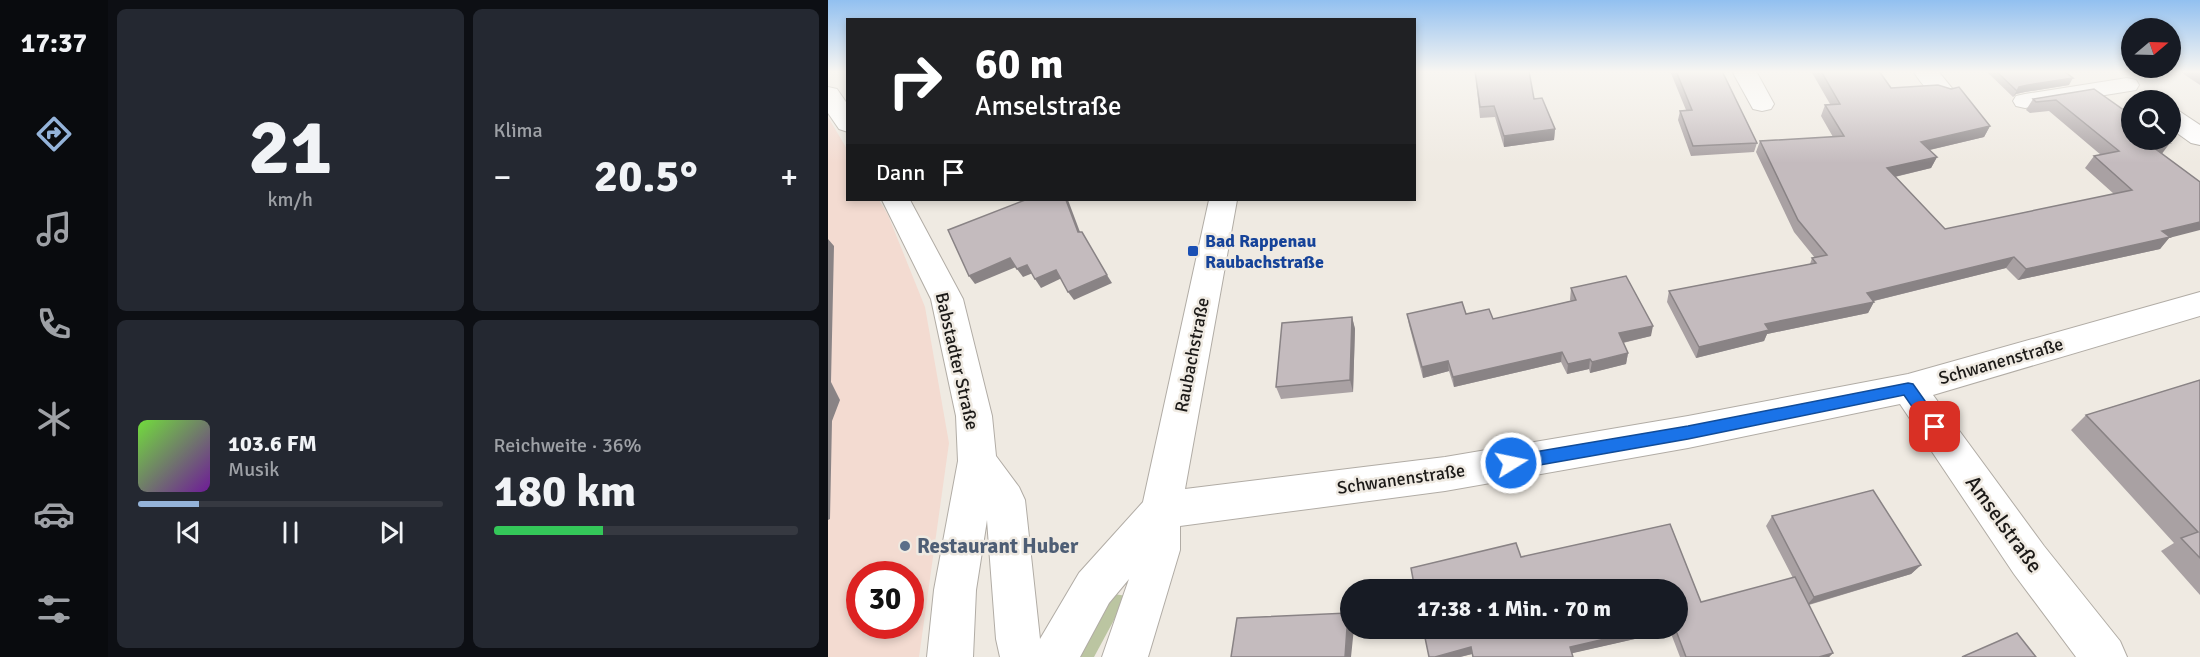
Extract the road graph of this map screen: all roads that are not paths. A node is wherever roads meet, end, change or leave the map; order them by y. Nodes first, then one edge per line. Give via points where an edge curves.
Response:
1 (833, 102) edge
2 (1760, 102) edge
3 (1762, 105) dead end
4 (846, 121) edge
5 (2181, 124) edge
6 (2200, 137) edge
7 (897, 201) edge
8 (1223, 201) edge
9 (2200, 304) edge
10 (1908, 388) junction
11 (976, 461) junction
12 (1161, 510) junction
13 (951, 657) edge
14 (1023, 657) edge
15 (1055, 657) edge
16 (1125, 657) edge
17 (2104, 657) edge

1 - 4 street
2 - 3 street
5 - 6 street
7 - 11 street, Babstadter Straße via 947,299 974,416
8 - 12 street, Raubachstraße
9 - 10 street, Schwanenstraße
10 - 12 street, Schwanenstraße via 1688,432 1444,474
10 - 17 street, Amselstraße via 2029,560
11 - 13 street, Babstadter Straße via 955,590
11 - 14 street via 1005,500
12 - 15 street, Raubachstraße via 1094,588
12 - 16 street, Raubachstraße via 1159,550

